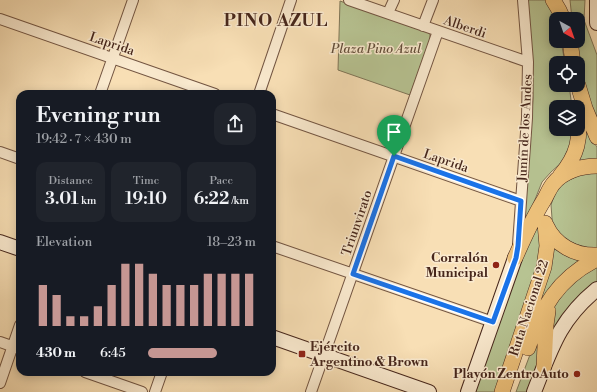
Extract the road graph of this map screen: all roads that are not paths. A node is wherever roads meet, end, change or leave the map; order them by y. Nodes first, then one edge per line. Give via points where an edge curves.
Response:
1 (133, 0) edge
2 (291, 0) edge
3 (349, 0) edge
4 (394, 0) edge
5 (433, 0) edge
6 (523, 0) edge
7 (553, 0) edge
8 (565, 0) edge
9 (597, 0) edge
10 (560, 12) edge
11 (567, 12) edge
12 (388, 13) junction
13 (0, 19) edge
14 (597, 23) edge
15 (424, 26) junction
16 (438, 31) junction
17 (112, 58) junction
18 (528, 62) junction
19 (101, 90) edge
20 (204, 90) edge
21 (260, 90) edge
22 (579, 92) edge
23 (276, 115) edge
24 (579, 136) edge
25 (597, 137) edge
26 (0, 152) edge
27 (394, 156) junction
28 (16, 158) edge
29 (597, 166) edge
30 (557, 180) junction
31 (544, 199) junction
32 (521, 201) junction
33 (545, 223) junction
34 (0, 242) edge
35 (276, 247) edge
36 (16, 248) edge
37 (597, 255) edge
38 (516, 258) junction
39 (597, 259) edge
40 (353, 274) junction
41 (597, 289) edge
42 (551, 298) junction
43 (493, 322) junction
44 (276, 338) edge
45 (0, 342) edge
46 (16, 348) edge
47 (324, 355) junction
48 (544, 366) junction
49 (96, 376) edge
50 (161, 376) edge
51 (0, 383) edge
52 (142, 392) edge
53 (155, 392) edge
54 (311, 392) edge
55 (429, 392) edge
56 (468, 392) edge
57 (502, 392) edge
58 (512, 392) edge
59 (534, 392) edge

1 - 17 street
2 - 21 street
3 - 12 street, Alberdi
4 - 12 street
5 - 15 street
6 - 18 street, Junín de los Andes
7 - 10 main road
8 - 11 main road
9 - 14 street
12 - 15 street, Alberdi
13 - 17 street, Laprida
15 - 16 street, Alberdi
16 - 18 street, Alberdi
16 - 27 street, Triunvirato
17 - 19 street
17 - 20 street, Laprida
18 - 32 street, Junín de los Andes
22 - 25 main road
23 - 27 street, Laprida
24 - 30 main road via 572,160
26 - 28 street
27 - 32 street, Laprida
27 - 40 street, Triunvirato
29 - 30 main road via 574,169
30 - 31 main road
31 - 33 main road, Ruta Nacional 22
31 - 38 main road
32 - 38 street, Junín de los Andes
33 - 37 main road via 554,238 567,249
33 - 57 main road, Ruta Nacional 22 via 547,246 544,266
34 - 36 street
35 - 40 street
38 - 43 street, Junín de los Andes
39 - 42 main road, Ruta Nacional 22 via 573,273 557,288
40 - 43 street
40 - 47 street, Triunvirato
41 - 48 street via 564,323
42 - 48 main road via 546,319
42 - 58 main road, Ruta Nacional 22 via 535,329
43 - 56 street, Junín de los Andes
44 - 47 street
45 - 46 street
46 - 51 street
47 - 54 street, Triunvirato
47 - 55 street
48 - 59 street
49 - 52 street
50 - 53 street

